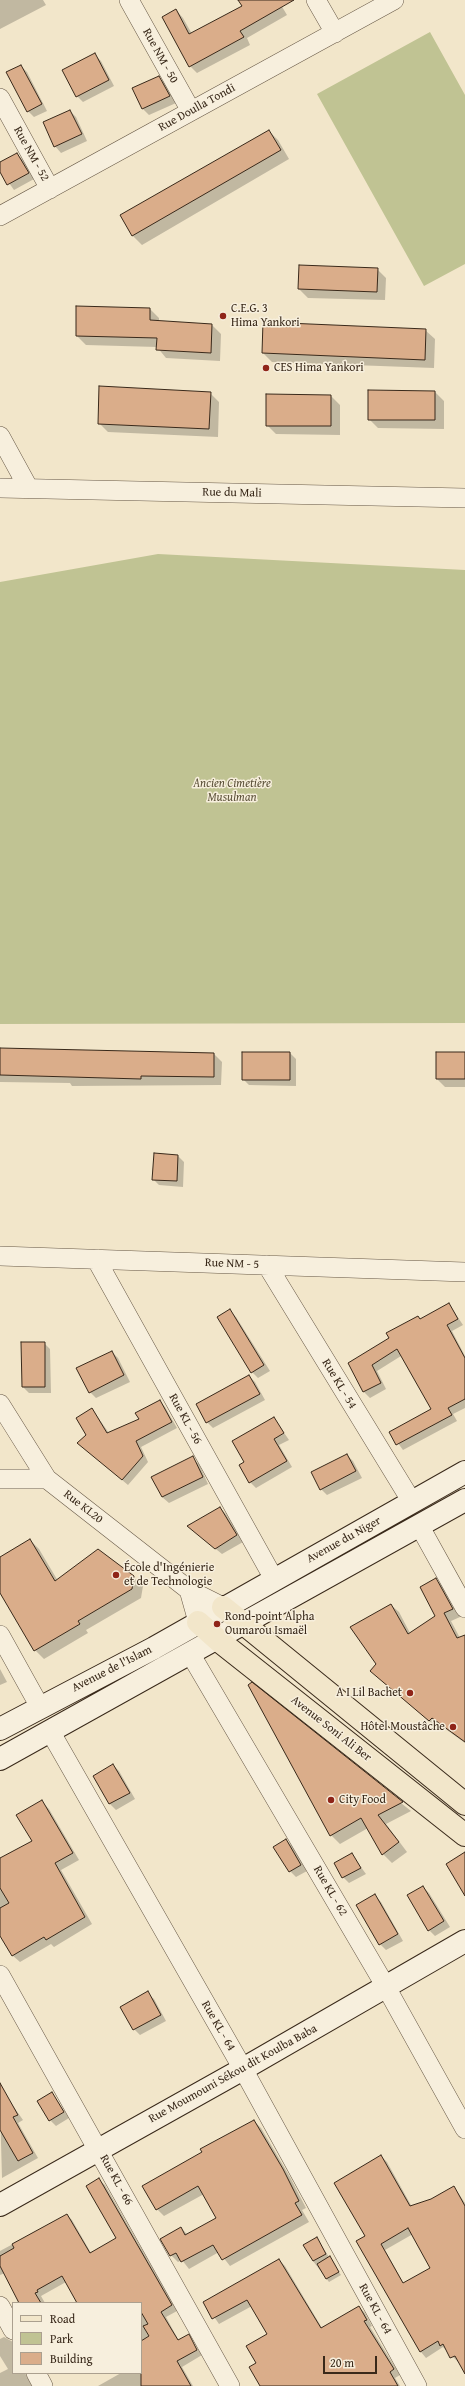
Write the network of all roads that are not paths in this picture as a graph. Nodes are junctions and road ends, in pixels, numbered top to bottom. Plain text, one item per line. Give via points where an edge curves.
1 (130, 0) edge
2 (316, 0) edge
3 (394, 0) edge
4 (334, 33) junction
5 (0, 98) edge
6 (191, 111) junction
7 (50, 189) junction
8 (0, 216) edge
9 (0, 436) edge
10 (0, 488) edge
11 (29, 489) junction
12 (465, 498) edge
13 (0, 1256) edge
14 (96, 1259) junction
15 (267, 1265) junction
16 (464, 1274) edge
17 (0, 1404) edge
18 (465, 1472) edge
19 (0, 1479) edge
20 (47, 1479) junction
21 (465, 1500) edge
22 (412, 1502) junction
23 (419, 1525) junction
24 (274, 1579) junction
25 (189, 1590) junction
26 (223, 1607) junction
27 (465, 1608) edge
28 (198, 1622) junction
29 (243, 1625) junction
30 (0, 1635) edge
31 (218, 1640) junction
32 (191, 1655) junction
33 (40, 1707) junction
34 (0, 1729) edge
35 (50, 1731) junction
36 (0, 1760) edge
37 (465, 1804) edge
38 (465, 1835) edge
39 (465, 1941) edge
40 (0, 1975) edge
41 (386, 1987) junction
42 (243, 2069) junction
43 (465, 2129) edge
44 (99, 2148) junction
45 (0, 2205) edge
46 (0, 2306) edge
47 (12, 2328) edge
48 (37, 2374) edge
49 (43, 2386) edge
50 (230, 2386) edge
51 (417, 2386) edge

1 - 6 street, Rue NM - 50
2 - 4 street
3 - 4 street, Rue Doulla Tondi
4 - 6 street, Rue Doulla Tondi
5 - 7 street, Rue NM - 52
6 - 7 street, Rue Doulla Tondi
7 - 8 street, Rue Doulla Tondi
9 - 11 street
10 - 11 street, Rue du Mali
11 - 12 street, Rue du Mali
13 - 14 street, Rue NM - 5
14 - 15 street, Rue NM - 5
14 - 24 street, Rue KL - 56
15 - 16 street, Rue NM - 5
15 - 22 street, Rue KL - 54
17 - 20 street, Rue KL20
18 - 22 main road, Avenue du Niger
19 - 20 street
20 - 25 street, Rue KL20
21 - 23 main road, Avenue du Niger
22 - 24 main road, Avenue du Niger
23 - 27 street
23 - 29 main road, Avenue du Niger
24 - 26 main road, Avenue du Niger
25 - 26 street, Rue KL20
25 - 28 street
26 - 28 main road, Avenue de l'Islam
26 - 29 main road, Avenue Soni Ali Ber
28 - 31 main road, Avenue Soni Ali Ber
28 - 33 main road, Avenue de l'Islam via 154,1648
29 - 31 main road
29 - 37 main road, Avenue Soni Ali Ber
30 - 33 street
31 - 32 main road, Avenue de l'Islam
31 - 38 main road, Avenue Soni Ali Ber
32 - 35 main road, Avenue de l'Islam
32 - 41 street, Rue KL - 62
33 - 34 main road, Avenue de l'Islam
35 - 36 main road, Avenue de l'Islam
35 - 42 street, Rue KL - 64
39 - 41 main road, Rue Moumouni Sékou dit Koulba Baba
40 - 44 street, Rue KL - 66
41 - 42 main road, Rue Moumouni Sékou dit Koulba Baba
41 - 43 street, Rue KL - 62
42 - 44 main road, Rue Moumouni Sékou dit Koulba Baba
42 - 51 street, Rue KL - 64
44 - 45 main road, Rue Moumouni Sékou dit Koulba Baba
44 - 50 street, Rue KL - 66
46 - 47 street
48 - 49 street

